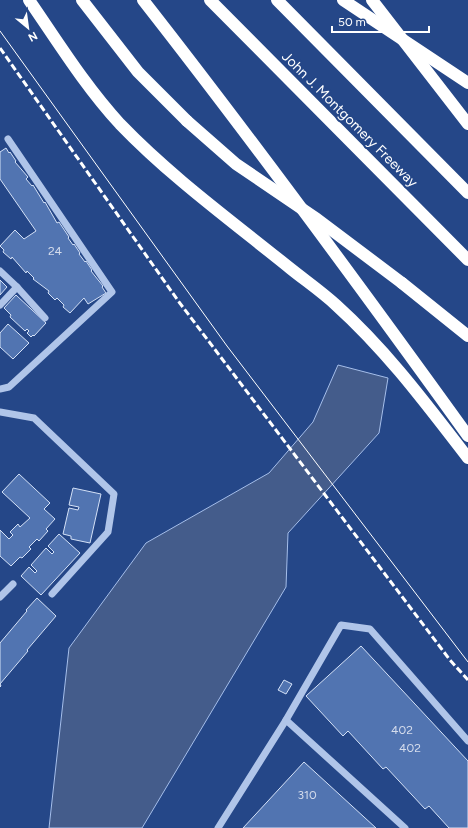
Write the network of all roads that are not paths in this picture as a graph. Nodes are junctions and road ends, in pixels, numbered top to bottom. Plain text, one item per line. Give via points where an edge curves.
1 (29, 0) edge
2 (82, 0) edge
3 (143, 0) edge
4 (210, 0) edge
5 (277, 0) edge
6 (343, 0) edge
7 (372, 0) edge
8 (468, 83) edge
9 (468, 124) edge
10 (8, 139) dead end
11 (468, 193) edge
12 (468, 260) edge
13 (0, 272) edge
14 (17, 287) junction
15 (0, 305) edge
16 (45, 318) dead end
17 (468, 336) edge
18 (0, 389) edge
19 (0, 412) edge
20 (468, 436) edge
21 (468, 458) edge
22 (13, 584) dead end
23 (52, 594) dead end
24 (0, 597) edge
25 (286, 720) junction
26 (468, 741) edge
27 (218, 828) edge
28 (405, 828) edge

1 - 21 highway via 88,84 120,123 153,156 335,304 368,335 421,396
2 - 17 highway, bridge via 138,72 187,121 236,164 317,219
3 - 20 highway via 350,272
4 - 12 highway, John J. Montgomery Freeway
5 - 11 highway
6 - 8 highway
7 - 9 highway, bridge
10 - 18 lane via 112,292 8,387
13 - 14 lane
14 - 15 lane
14 - 16 lane
19 - 23 lane via 34,418 114,494 108,532
22 - 24 lane
25 - 26 lane via 341,625 370,629
25 - 27 lane
25 - 28 lane

